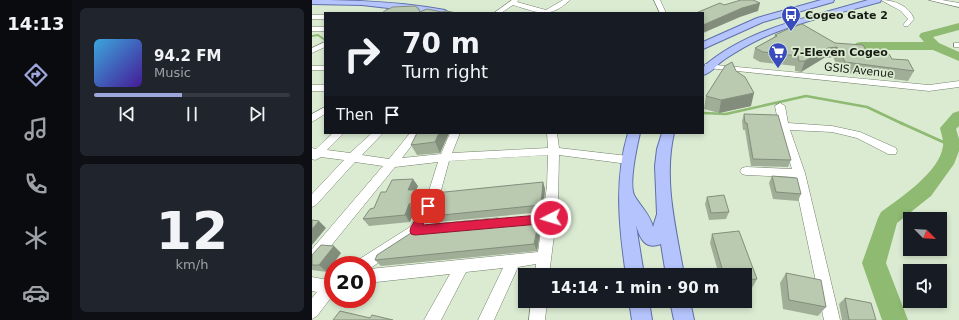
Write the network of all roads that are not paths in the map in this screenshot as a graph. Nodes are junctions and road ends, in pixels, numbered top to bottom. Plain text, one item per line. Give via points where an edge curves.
1 (566, 0) edge
2 (657, 0) edge
3 (830, 0) edge
4 (877, 0) edge
5 (884, 0) edge
6 (932, 0) edge
7 (364, 1) edge
8 (515, 1) edge
9 (312, 2) edge
10 (959, 5) edge
11 (410, 9) edge
12 (394, 12) edge
13 (425, 12) edge
14 (436, 12) edge
15 (498, 12) edge
16 (544, 12) edge
17 (548, 12) edge
18 (663, 12) edge
19 (312, 17) edge
20 (324, 17) edge
21 (906, 25) dead end
22 (312, 29) edge
23 (324, 29) edge
24 (324, 45) edge
25 (704, 46) edge
26 (312, 52) edge
27 (324, 52) edge
28 (312, 68) edge
29 (324, 68) edge
30 (706, 69) edge
31 (959, 84) edge
32 (312, 88) edge
33 (324, 88) edge
34 (780, 106) dead end
35 (324, 111) edge
36 (312, 119) edge
37 (784, 126) junction
38 (338, 134) edge
39 (377, 134) edge
40 (415, 134) edge
41 (456, 134) edge
42 (552, 134) edge
43 (634, 134) edge
44 (668, 134) edge
45 (554, 151) junction
46 (892, 151) dead end
47 (314, 155) edge
48 (353, 157) junction
49 (444, 157) junction
50 (628, 160) junction
51 (391, 163) junction
52 (746, 171) dead end
53 (799, 174) junction
54 (554, 182) junction
55 (539, 183) edge
56 (449, 193) edge
57 (434, 194) junction
58 (627, 196) junction
59 (312, 202) edge
60 (666, 211) junction
61 (551, 218) junction
62 (536, 220) edge
63 (513, 222) edge
64 (415, 231) junction
65 (544, 256) junction
66 (376, 257) edge
67 (312, 259) edge
68 (514, 261) junction
69 (462, 266) junction
70 (543, 268) edge
71 (634, 268) edge
72 (674, 268) edge
73 (376, 275) edge
74 (312, 284) edge
75 (324, 285) edge
76 (324, 296) edge
77 (538, 308) edge
78 (640, 308) edge
79 (681, 308) edge
80 (312, 311) edge
81 (432, 320) edge
82 (486, 320) edge
83 (536, 320) edge
84 (642, 320) edge
85 (684, 320) edge
86 (832, 320) edge

1 - 17 street
2 - 18 street
3 - 25 main road via 760,20
4 - 30 main road via 783,27 738,46
5 - 21 street via 903,9 910,16
6 - 10 street
7 - 9 main road
7 - 11 main road
8 - 15 street
8 - 16 street
11 - 12 street
11 - 13 main road
11 - 14 main road
19 - 20 street
22 - 23 street
24 - 26 street
26 - 27 street
28 - 29 street
30 - 31 street, GSIS Avenue via 895,86 929,88
32 - 33 street
34 - 37 street
35 - 36 street
37 - 46 street via 832,129 860,135
37 - 53 street
38 - 47 street
39 - 48 street
40 - 51 street
41 - 49 street
42 - 45 street
43 - 50 main road
44 - 60 main road via 663,165
45 - 49 street
45 - 50 street
45 - 54 street
47 - 48 street
48 - 51 street
48 - 59 street
49 - 51 street
49 - 57 street
50 - 58 main road
51 - 67 street
52 - 53 street
53 - 86 street
54 - 55 street
54 - 61 street
56 - 57 street
57 - 64 street
58 - 60 main road via 643,219 649,238 659,236
58 - 71 main road
60 - 72 main road
61 - 62 street
61 - 65 street
63 - 64 street
64 - 66 street
65 - 68 street
65 - 70 street
68 - 69 street
68 - 82 street
69 - 73 street
69 - 81 street
74 - 75 street
76 - 80 street
77 - 83 street
78 - 84 main road
79 - 85 main road

